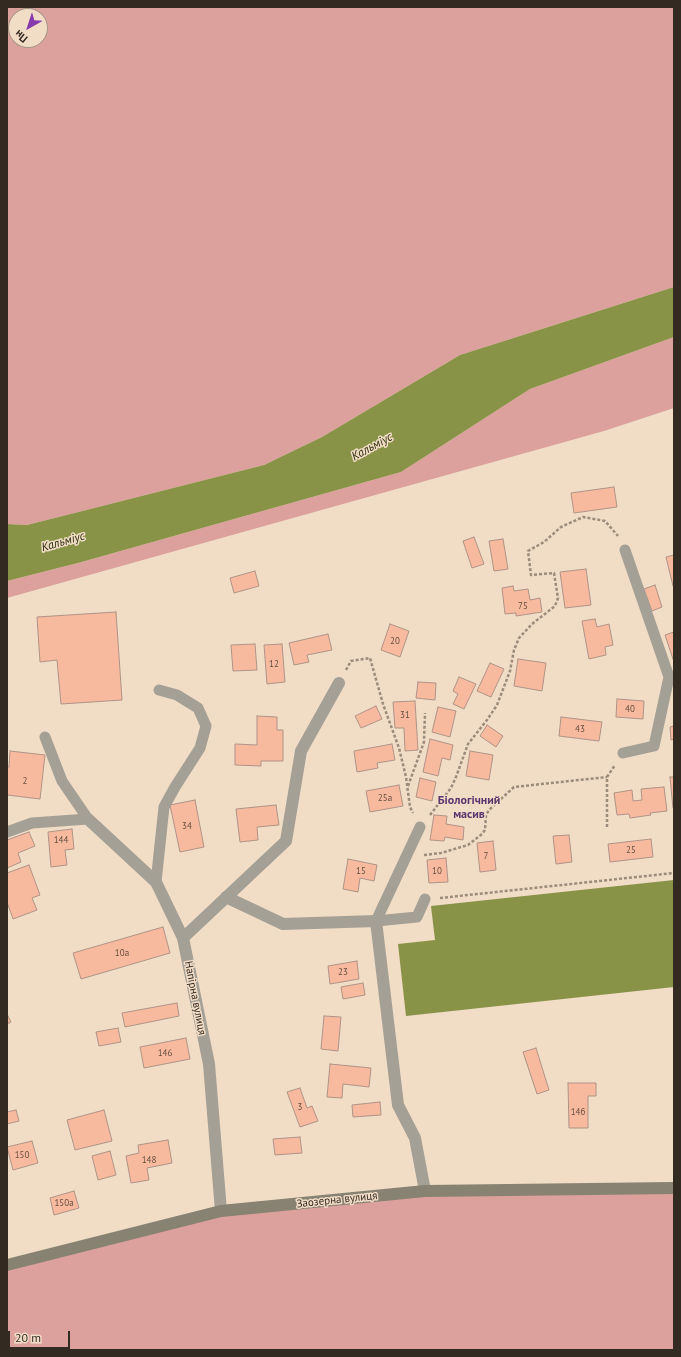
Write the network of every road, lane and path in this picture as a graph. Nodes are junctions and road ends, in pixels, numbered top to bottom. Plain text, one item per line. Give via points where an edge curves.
1 (625, 550) joint
2 (672, 676) edge
3 (339, 683) joint
4 (159, 690) dead end
5 (425, 713) dead end
6 (45, 737) dead end
7 (623, 753) dead end
8 (408, 786) junction
9 (88, 819) junction
10 (420, 827) junction
11 (607, 827) dead end
12 (7, 832) edge
13 (406, 856) junction
14 (674, 873) edge
15 (156, 882) junction
16 (226, 897) junction
17 (425, 899) joint
18 (376, 921) junction
19 (183, 938) junction
20 (674, 1188) edge
21 (425, 1192) junction
22 (222, 1211) junction
23 (7, 1265) edge

1 - 2 lane
1 - 10 path via 616,532 605,521 583,517 561,527 544,542 528,551 531,575 554,573 558,598 555,606 519,638 497,705 468,744 451,788
2 - 7 lane via 654,746
3 - 8 path via 351,661 370,658 399,748
3 - 16 street via 301,751 286,841
4 - 15 lane via 177,695 198,708 206,726 200,748 164,808
5 - 8 path via 424,742
6 - 9 lane via 62,780
8 - 10 path via 410,807
9 - 12 lane via 32,823
9 - 15 street, Напірна вулиця
10 - 13 lane
11 - 13 path via 607,777 514,787 489,810 485,830 468,845 441,853
13 - 18 lane
14 - 17 path
15 - 19 street, Напірна вулиця
16 - 18 street via 283,924
16 - 19 street
17 - 18 lane via 417,917
18 - 21 street via 398,1105 415,1138
19 - 22 street, Напірна вулиця via 209,1064
20 - 21 street, Заозерна вулиця
21 - 22 street, Заозерна вулиця
22 - 23 street, Заозерна вулиця

